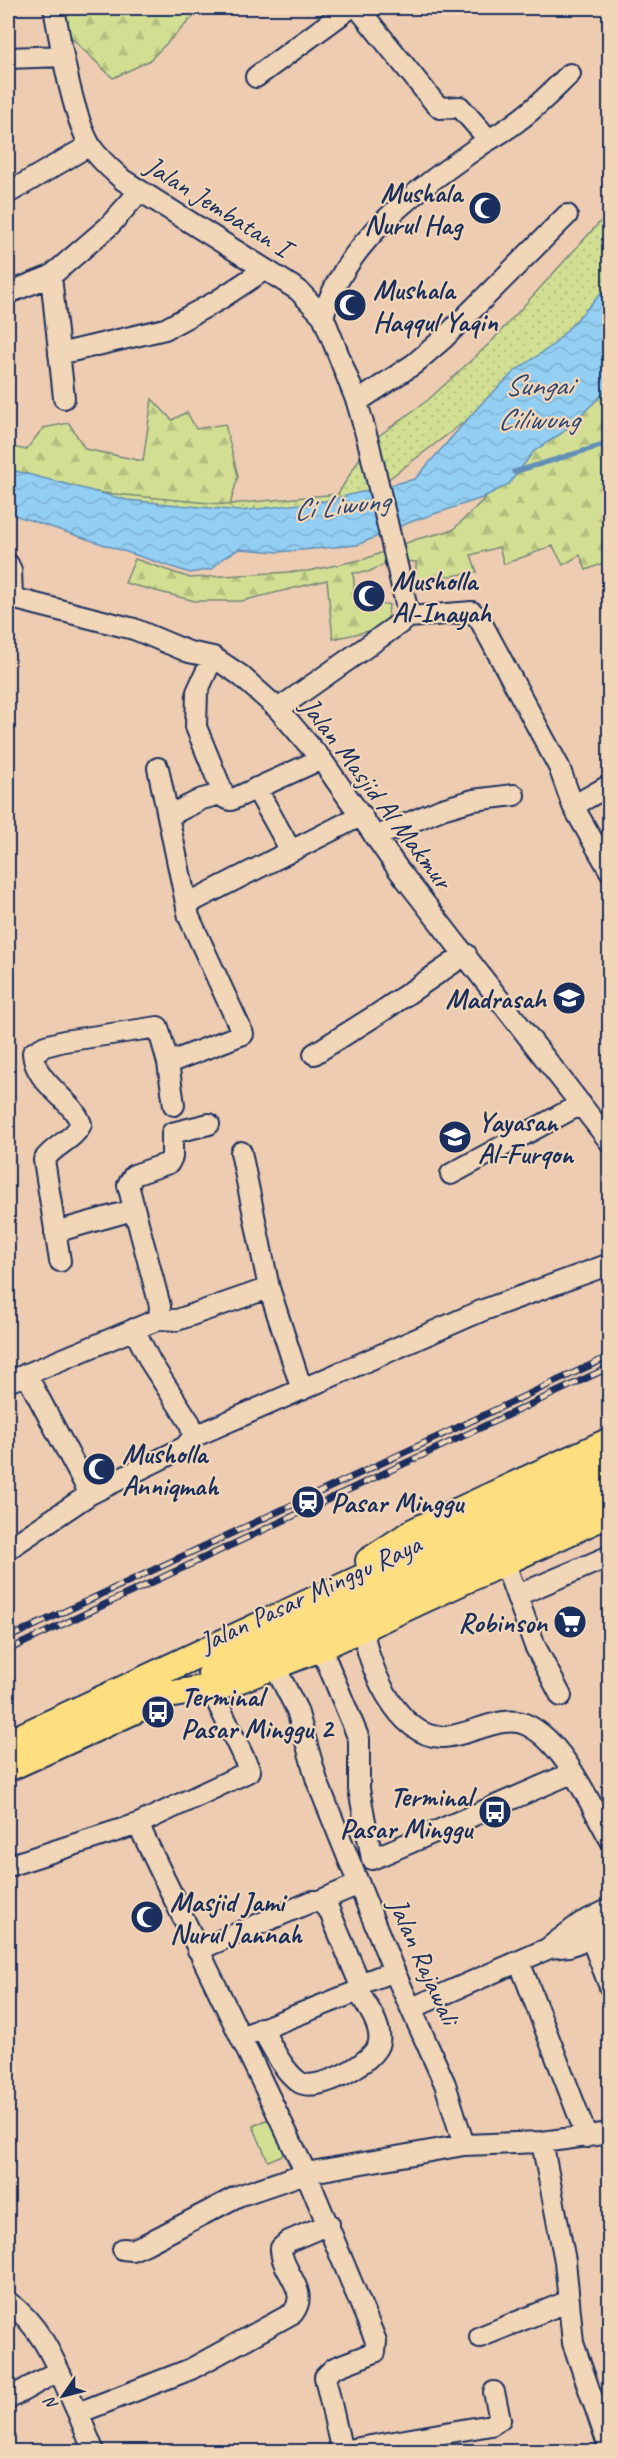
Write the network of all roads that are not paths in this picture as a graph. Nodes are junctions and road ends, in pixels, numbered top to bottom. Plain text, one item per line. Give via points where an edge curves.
1 (54, 8) edge
2 (350, 8) edge
3 (358, 8) edge
4 (63, 56) junction
5 (8, 58) edge
6 (570, 74) dead end
7 (256, 77) dead end
8 (489, 140) junction
9 (90, 145) junction
10 (140, 191) junction
11 (8, 193) edge
12 (567, 215) dead end
13 (264, 270) junction
14 (51, 276) junction
15 (8, 293) edge
16 (323, 316) junction
17 (59, 354) junction
18 (64, 398) dead end
19 (357, 402) junction
20 (8, 564) edge
21 (409, 617) junction
22 (213, 657) junction
23 (278, 709) junction
24 (321, 759) junction
25 (158, 768) dead end
26 (609, 785) edge
27 (256, 788) junction
28 (221, 794) junction
29 (514, 795) dead end
30 (573, 806) junction
31 (362, 815) junction
32 (168, 816) junction
33 (375, 837) junction
34 (291, 851) junction
35 (609, 872) edge
36 (187, 904) junction
37 (465, 954) junction
38 (314, 1054) dead end
39 (168, 1063) junction
40 (581, 1104) junction
41 (174, 1105) dead end
42 (209, 1124) dead end
43 (609, 1142) edge
44 (241, 1152) dead end
45 (451, 1174) dead end
46 (133, 1210) junction
47 (56, 1232) junction
48 (60, 1261) dead end
49 (609, 1264) edge
50 (269, 1288) junction
51 (159, 1319) junction
52 (134, 1329) junction
53 (26, 1374) junction
54 (8, 1382) edge
55 (302, 1390) junction
56 (192, 1437) junction
57 (609, 1441) edge
58 (609, 1462) edge
59 (609, 1486) edge
60 (90, 1494) junction
61 (609, 1513) edge
62 (8, 1549) edge
63 (609, 1557) edge
64 (504, 1561) junction
65 (518, 1595) junction
66 (319, 1600) junction
67 (365, 1633) junction
68 (318, 1656) junction
69 (275, 1667) junction
70 (210, 1687) junction
71 (559, 1692) dead end
72 (168, 1695) junction
73 (8, 1743) edge
74 (8, 1768) edge
75 (572, 1773) junction
76 (138, 1824) junction
77 (609, 1839) edge
78 (8, 1866) edge
79 (359, 1884) junction
80 (319, 1900) junction
81 (609, 1909) edge
82 (609, 1930) edge
83 (591, 1938) junction
84 (546, 1948) junction
85 (198, 1950) junction
86 (519, 1960) junction
87 (394, 1971) junction
88 (359, 1987) junction
89 (609, 1987) edge
90 (412, 2008) junction
91 (261, 2028) junction
92 (241, 2037) junction
93 (609, 2133) edge
94 (587, 2137) junction
95 (542, 2142) junction
96 (464, 2145) junction
97 (306, 2173) junction
98 (329, 2224) junction
99 (123, 2249) dead end
100 (569, 2301) junction
101 (8, 2302) edge
102 (480, 2337) dead end
103 (58, 2371) junction
104 (494, 2392) dead end
105 (8, 2399) edge
106 (78, 2413) junction
107 (609, 2450) edge
108 (94, 2451) edge
109 (342, 2451) edge

1 - 4 street, Jalan Jembatan I
2 - 7 street
3 - 8 street via 434,102 440,108 460,107
4 - 5 street
4 - 9 street, Jalan Jembatan I
6 - 8 street via 518,122
8 - 16 street via 402,203 371,234 332,289
9 - 10 street, Jalan Jembatan I via 102,161
9 - 11 street
10 - 13 street, Jalan Jembatan I
10 - 14 street via 109,226
12 - 19 street via 443,339 414,364
13 - 16 street, Jalan Jembatan I via 298,290
13 - 17 street via 165,329
14 - 15 street
14 - 17 street
16 - 19 street, Jalan Jembatan I
17 - 18 street
19 - 21 street, Jalan Jembatan I
20 - 22 street, Jalan Masjid Al Makmur via 12,597 134,629 189,652
21 - 23 street
21 - 30 street via 468,611 475,614 559,767
22 - 23 street, Jalan Masjid Al Makmur
22 - 28 street via 198,692 196,727
23 - 24 street, Jalan Masjid Al Makmur
24 - 27 street
24 - 31 street, Jalan Masjid Al Makmur
25 - 32 street
26 - 30 street
27 - 28 street via 231,800
27 - 34 street
28 - 32 street
29 - 33 street via 442,809
30 - 35 street
31 - 33 street, Jalan Masjid Al Makmur
31 - 34 street
32 - 36 street
33 - 37 street, Jalan Masjid Al Makmur
34 - 36 street
36 - 39 street via 243,1034
37 - 38 street
37 - 40 street, Jalan Masjid Al Makmur
39 - 41 street
39 - 47 street via 161,1032 154,1026 64,1041 33,1053 37,1066 81,1124 44,1160
40 - 43 street, Jalan Masjid Al Makmur
40 - 45 street
42 - 46 street via 172,1133 169,1163 131,1178 128,1185
44 - 50 street
46 - 47 street
46 - 51 street via 160,1306
47 - 48 street
49 - 55 street via 481,1311
50 - 51 street via 177,1320
50 - 55 street
51 - 52 street
52 - 53 street
52 - 56 street via 190,1423
53 - 54 street
53 - 60 street
55 - 56 street
56 - 60 street via 185,1448
57 - 66 main road, Jalan Pasar Minggu Raya via 416,1531 361,1566
58 - 66 main road, Jalan Pasar Minggu Raya
59 - 72 main road, Jalan Pasar Minggu Raya
60 - 62 street
61 - 64 main road, Jalan Pasar Minggu Raya
63 - 65 street
64 - 65 street
64 - 67 main road, Jalan Pasar Minggu Raya
65 - 71 street via 535,1646
66 - 73 main road, Jalan Pasar Minggu Raya
67 - 68 main road, Jalan Pasar Minggu Raya
67 - 75 street via 390,1704 403,1719 442,1738 503,1721 526,1724 550,1740
68 - 69 main road, Jalan Pasar Minggu Raya
68 - 75 street via 359,1739 359,1789 372,1859
69 - 70 main road, Jalan Pasar Minggu Raya
69 - 79 street, Jalan Rajawali via 297,1710 317,1781
70 - 72 main road, Jalan Pasar Minggu Raya
70 - 76 street via 246,1762
72 - 74 main road, Jalan Pasar Minggu Raya
75 - 77 street
76 - 78 street
76 - 85 street
79 - 80 street
79 - 87 street, Jalan Rajawali
80 - 85 street
80 - 88 street via 329,1910
81 - 84 street
82 - 83 street
83 - 84 street via 569,1946
83 - 89 street
84 - 86 street
85 - 92 street
86 - 90 street
86 - 94 street
87 - 88 street
87 - 90 street, Jalan Rajawali
88 - 91 street
88 - 91 street via 376,2023 380,2039 377,2050 358,2066 331,2080 314,2086 300,2082
90 - 96 street, Jalan Rajawali via 445,2084
91 - 92 street
92 - 97 street
93 - 94 street
94 - 95 street
95 - 96 street
95 - 100 street
96 - 97 street
97 - 98 street
97 - 99 street via 238,2196 146,2244
98 - 106 street via 281,2248 299,2291 299,2306 293,2313 191,2369
98 - 109 street via 376,2347 370,2355 334,2367 325,2377
100 - 102 street
100 - 107 street via 576,2355 599,2412
101 - 103 street via 21,2311 48,2346
103 - 105 street
103 - 106 street
104 - 109 street via 500,2419 491,2425
106 - 108 street

